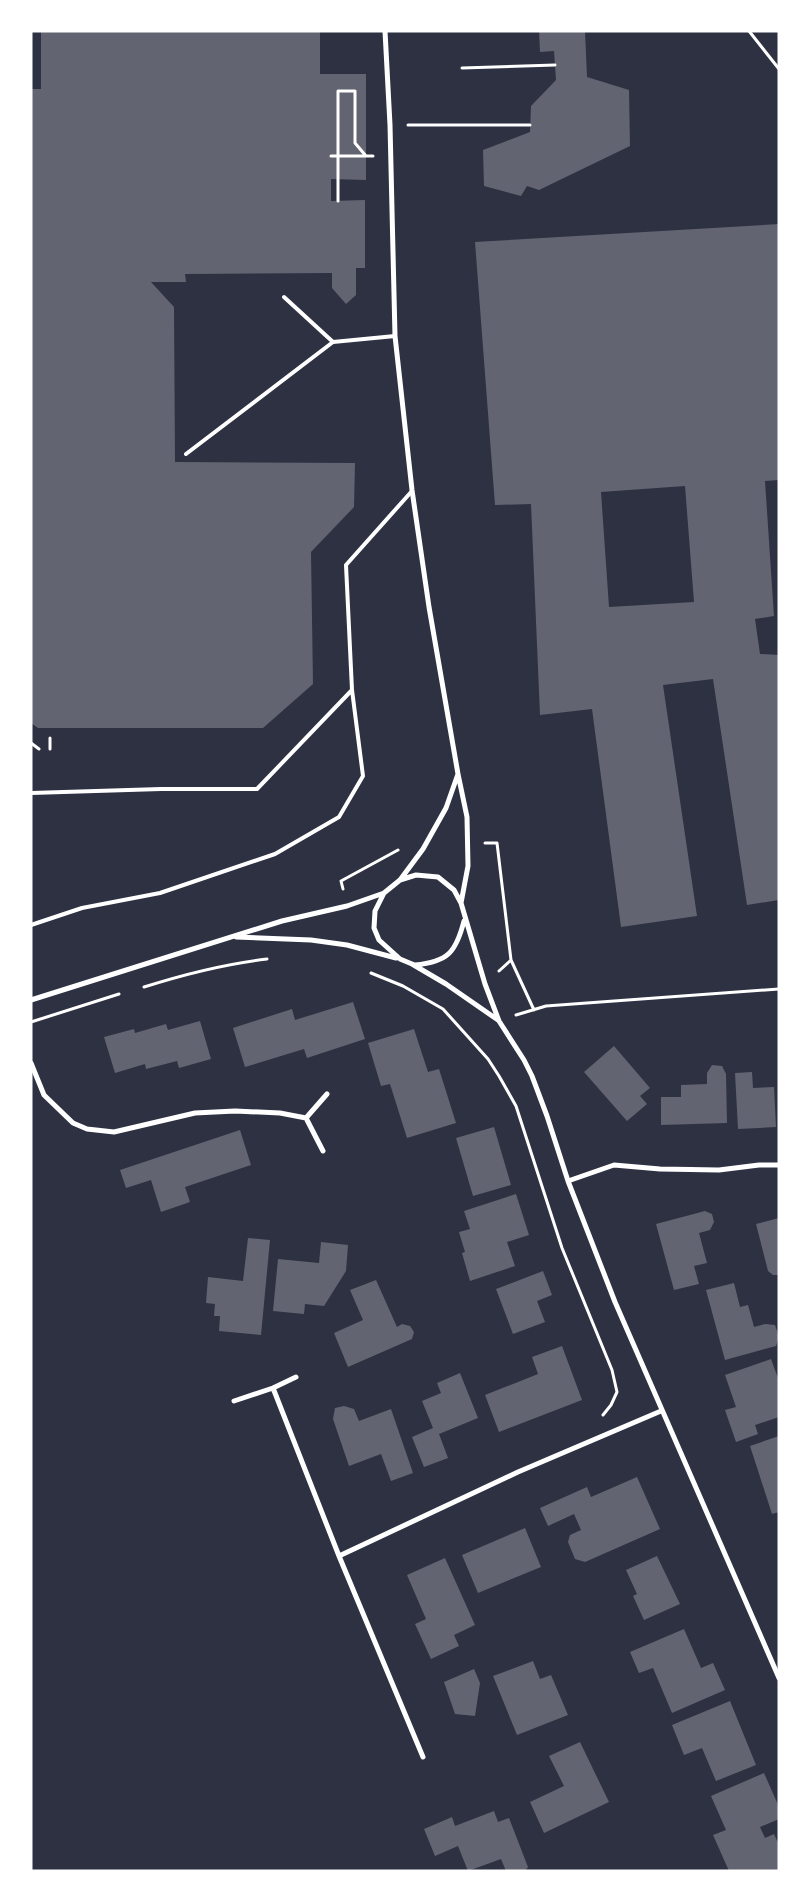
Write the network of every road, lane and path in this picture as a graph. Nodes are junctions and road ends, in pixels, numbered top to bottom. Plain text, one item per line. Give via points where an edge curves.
1 (385, 31) edge
2 (749, 31) edge
3 (555, 65) dead end
4 (462, 68) dead end
5 (779, 69) edge
6 (390, 125) junction
7 (530, 125) dead end
8 (331, 156) dead end
9 (338, 156) junction
10 (338, 201) dead end
11 (284, 297) dead end
12 (395, 336) junction
13 (333, 342) junction
14 (186, 454) dead end
15 (412, 490) junction
16 (352, 690) junction
17 (50, 738) dead end
18 (31, 743) edge
19 (39, 750) dead end
20 (50, 750) dead end
21 (458, 774) junction
22 (31, 794) edge
23 (468, 843) junction
24 (400, 880) junction
25 (384, 893) junction
26 (461, 903) junction
27 (464, 918) junction
28 (31, 925) edge
29 (231, 937) junction
30 (274, 958) dead end
31 (400, 959) junction
32 (511, 960) dead end
33 (412, 964) junction
34 (366, 971) dead end
35 (142, 987) dead end
36 (779, 988) edge
37 (125, 992) dead end
38 (31, 1000) edge
39 (499, 1021) junction
40 (31, 1022) edge
41 (31, 1063) edge
42 (327, 1094) dead end
43 (306, 1118) junction
44 (323, 1151) dead end
45 (779, 1165) edge
46 (568, 1181) junction
47 (296, 1377) dead end
48 (273, 1388) junction
49 (234, 1401) dead end
50 (662, 1412) junction
51 (609, 1434) junction
52 (339, 1556) junction
53 (779, 1678) edge
54 (422, 1757) dead end

1 - 6 street
2 - 5 path
3 - 4 path
6 - 7 path
6 - 12 street
8 - 9 path
9 - 9 path via 366,156 355,143 355,91 338,91
9 - 10 path
11 - 13 lane
12 - 13 lane
12 - 15 street
13 - 14 lane
15 - 16 lane via 346,564
15 - 21 street via 428,607
16 - 22 lane via 257,789
16 - 28 lane via 363,776 339,817 275,854 160,893 82,908
17 - 20 path
18 - 19 path
21 - 23 street via 467,818
21 - 24 street via 443,815 424,849
23 - 26 street via 468,866
23 - 32 path via 497,843
24 - 25 street
24 - 26 street via 416,875 438,877 454,890
25 - 29 street
25 - 31 street via 375,911 374,928 379,940
26 - 27 street
27 - 33 street via 461,934 449,956 434,963
27 - 39 street
29 - 31 street via 311,940
29 - 38 street
30 - 35 path via 200,970
31 - 33 street
33 - 39 street
34 - 51 path via 403,986 443,1009 488,1059 516,1106 562,1248 612,1370 617,1392 602,1416
36 - 39 path via 546,1006
37 - 40 path
39 - 46 street via 532,1076
41 - 43 street via 44,1095 73,1123 88,1129 114,1132 195,1113 280,1113
42 - 43 street
43 - 44 street
45 - 46 street via 720,1170 614,1165
46 - 50 street
47 - 48 street
48 - 49 street
48 - 52 street
50 - 51 street
50 - 53 street
51 - 52 street via 518,1472
52 - 54 street

